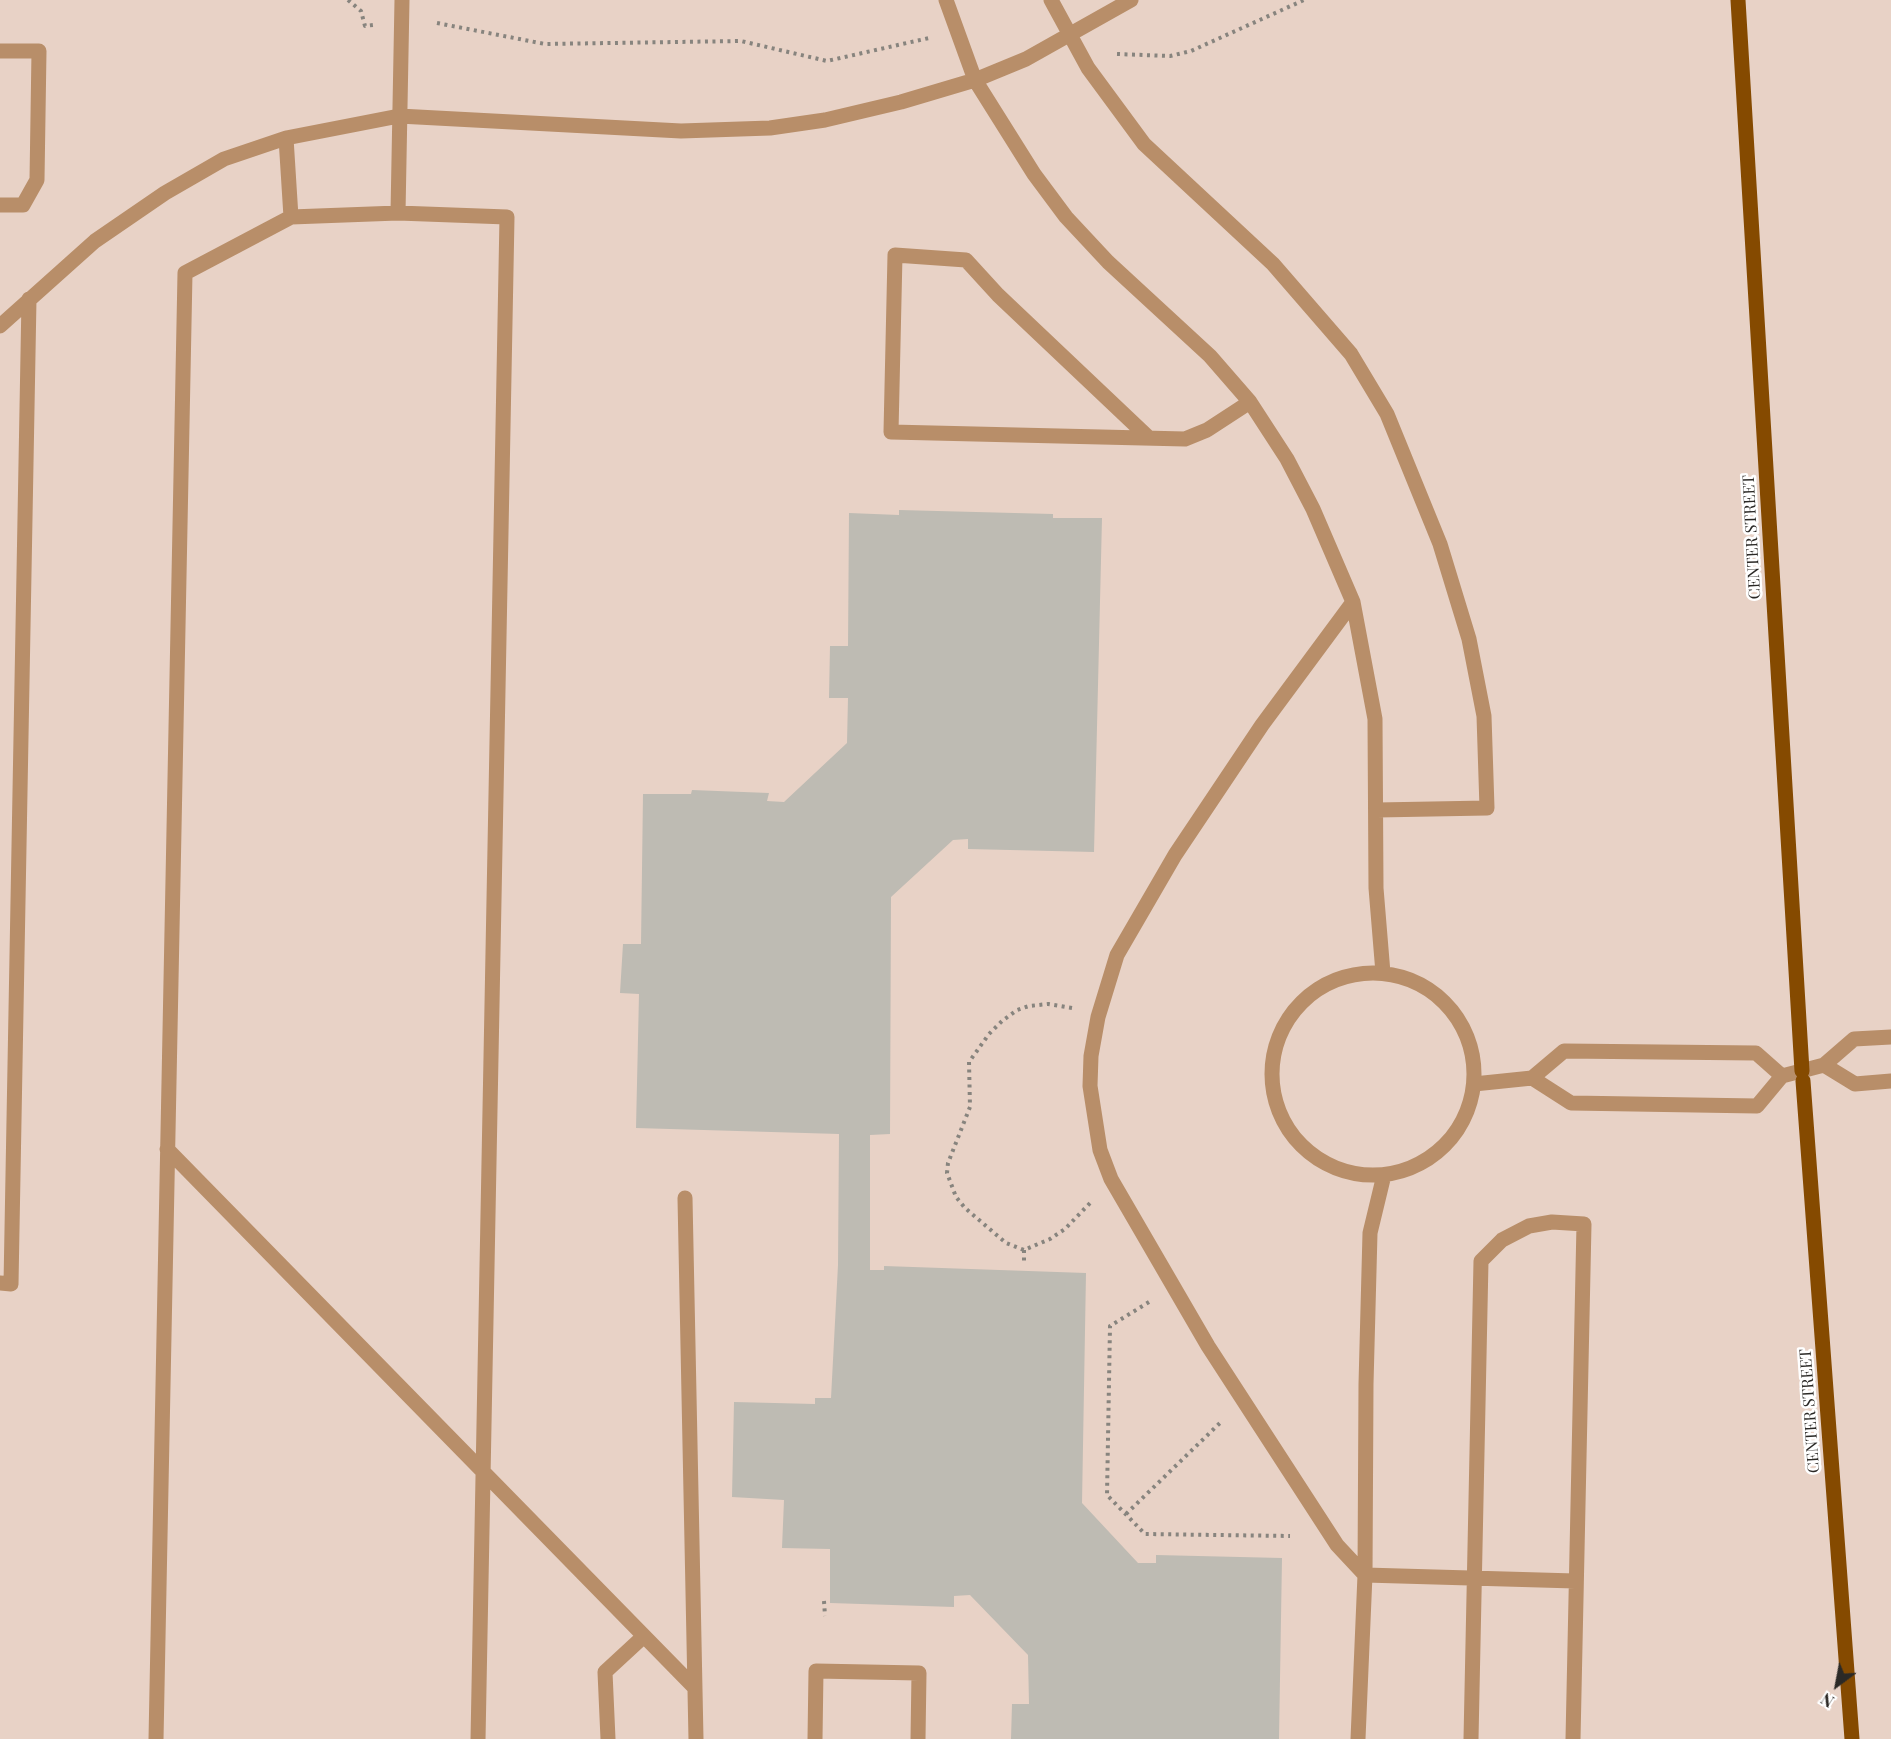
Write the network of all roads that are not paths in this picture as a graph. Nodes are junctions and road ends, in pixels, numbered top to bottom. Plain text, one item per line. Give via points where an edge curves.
1 (402, 0) edge
2 (946, 0) edge
3 (1051, 0) edge
4 (1131, 0) edge
5 (1738, 0) edge
6 (1070, 35) junction
7 (0, 51) edge
8 (975, 80) junction
9 (399, 116) junction
10 (285, 138) junction
11 (0, 205) edge
12 (398, 213) junction
13 (291, 217) junction
14 (29, 300) junction
15 (0, 326) edge
16 (1250, 402) junction
17 (1149, 438) junction
18 (1353, 602) junction
19 (1377, 810) junction
20 (1383, 974) junction
21 (1891, 1037) edge
22 (1824, 1065) junction
23 (1782, 1076) junction
24 (1802, 1076) junction
25 (1532, 1078) junction
26 (1891, 1081) edge
27 (1474, 1084) junction
28 (167, 1149) junction
29 (1384, 1175) junction
30 (685, 1198) dead end
31 (0, 1283) edge
32 (485, 1474) junction
33 (1365, 1575) junction
34 (1473, 1578) junction
35 (1575, 1581) junction
36 (644, 1636) junction
37 (695, 1688) junction
38 (156, 1739) edge
39 (478, 1739) edge
40 (608, 1739) edge
41 (696, 1739) edge
42 (815, 1739) edge
43 (918, 1739) edge
44 (1358, 1739) edge
45 (1471, 1739) edge
46 (1573, 1739) edge
47 (1852, 1739) edge

1 - 9 lane
2 - 8 lane
3 - 6 lane
4 - 6 lane
5 - 24 main road, CENTER STREET
6 - 8 lane
6 - 19 lane via 1144,144 1273,264 1352,354 1387,414 1440,544 1469,639 1484,716 1487,808
7 - 11 lane via 39,51 37,180 22,205
8 - 9 lane via 825,120 771,128 681,131
8 - 16 lane via 1066,217 1108,262 1210,356
9 - 10 lane
9 - 12 lane
10 - 13 lane
10 - 14 lane via 224,159 165,193 95,241
12 - 13 lane
12 - 32 lane via 507,217
13 - 28 lane via 185,273
14 - 15 lane
14 - 31 lane via 11,1284
16 - 17 lane via 1185,440
16 - 18 lane via 1313,509
17 - 17 lane via 891,432 895,255 966,260
18 - 19 lane via 1375,719
18 - 33 lane via 1262,725 1175,855 1117,955 1098,1017 1090,1086 1100,1150 1111,1179 1208,1346 1300,1490 1337,1545
19 - 20 lane via 1376,888
20 - 27 lane via 1409,980 1432,992 1452,1010 1473,1058
20 - 29 lane via 1350,975 1318,988 1293,1011 1276,1041 1270,1074 1277,1108 1293,1138 1319,1160 1350,1173
21 - 22 lane via 1854,1039
22 - 24 lane
22 - 26 lane via 1855,1084
23 - 24 lane
23 - 25 lane via 1756,1053 1564,1051
23 - 25 lane via 1756,1106 1571,1103
24 - 47 main road, CENTER STREET
25 - 27 lane
27 - 29 lane via 1467,1111 1454,1135 1435,1154 1411,1168
28 - 32 lane
28 - 38 lane
29 - 33 lane via 1370,1233
30 - 37 lane
32 - 36 lane
32 - 39 lane
33 - 34 lane
33 - 44 lane
34 - 35 lane
34 - 35 lane via 1481,1261 1502,1240 1529,1226 1552,1222 1584,1224
34 - 45 lane
35 - 46 lane
36 - 37 lane
36 - 40 lane via 605,1672
37 - 41 lane
42 - 43 lane via 816,1671 919,1673

